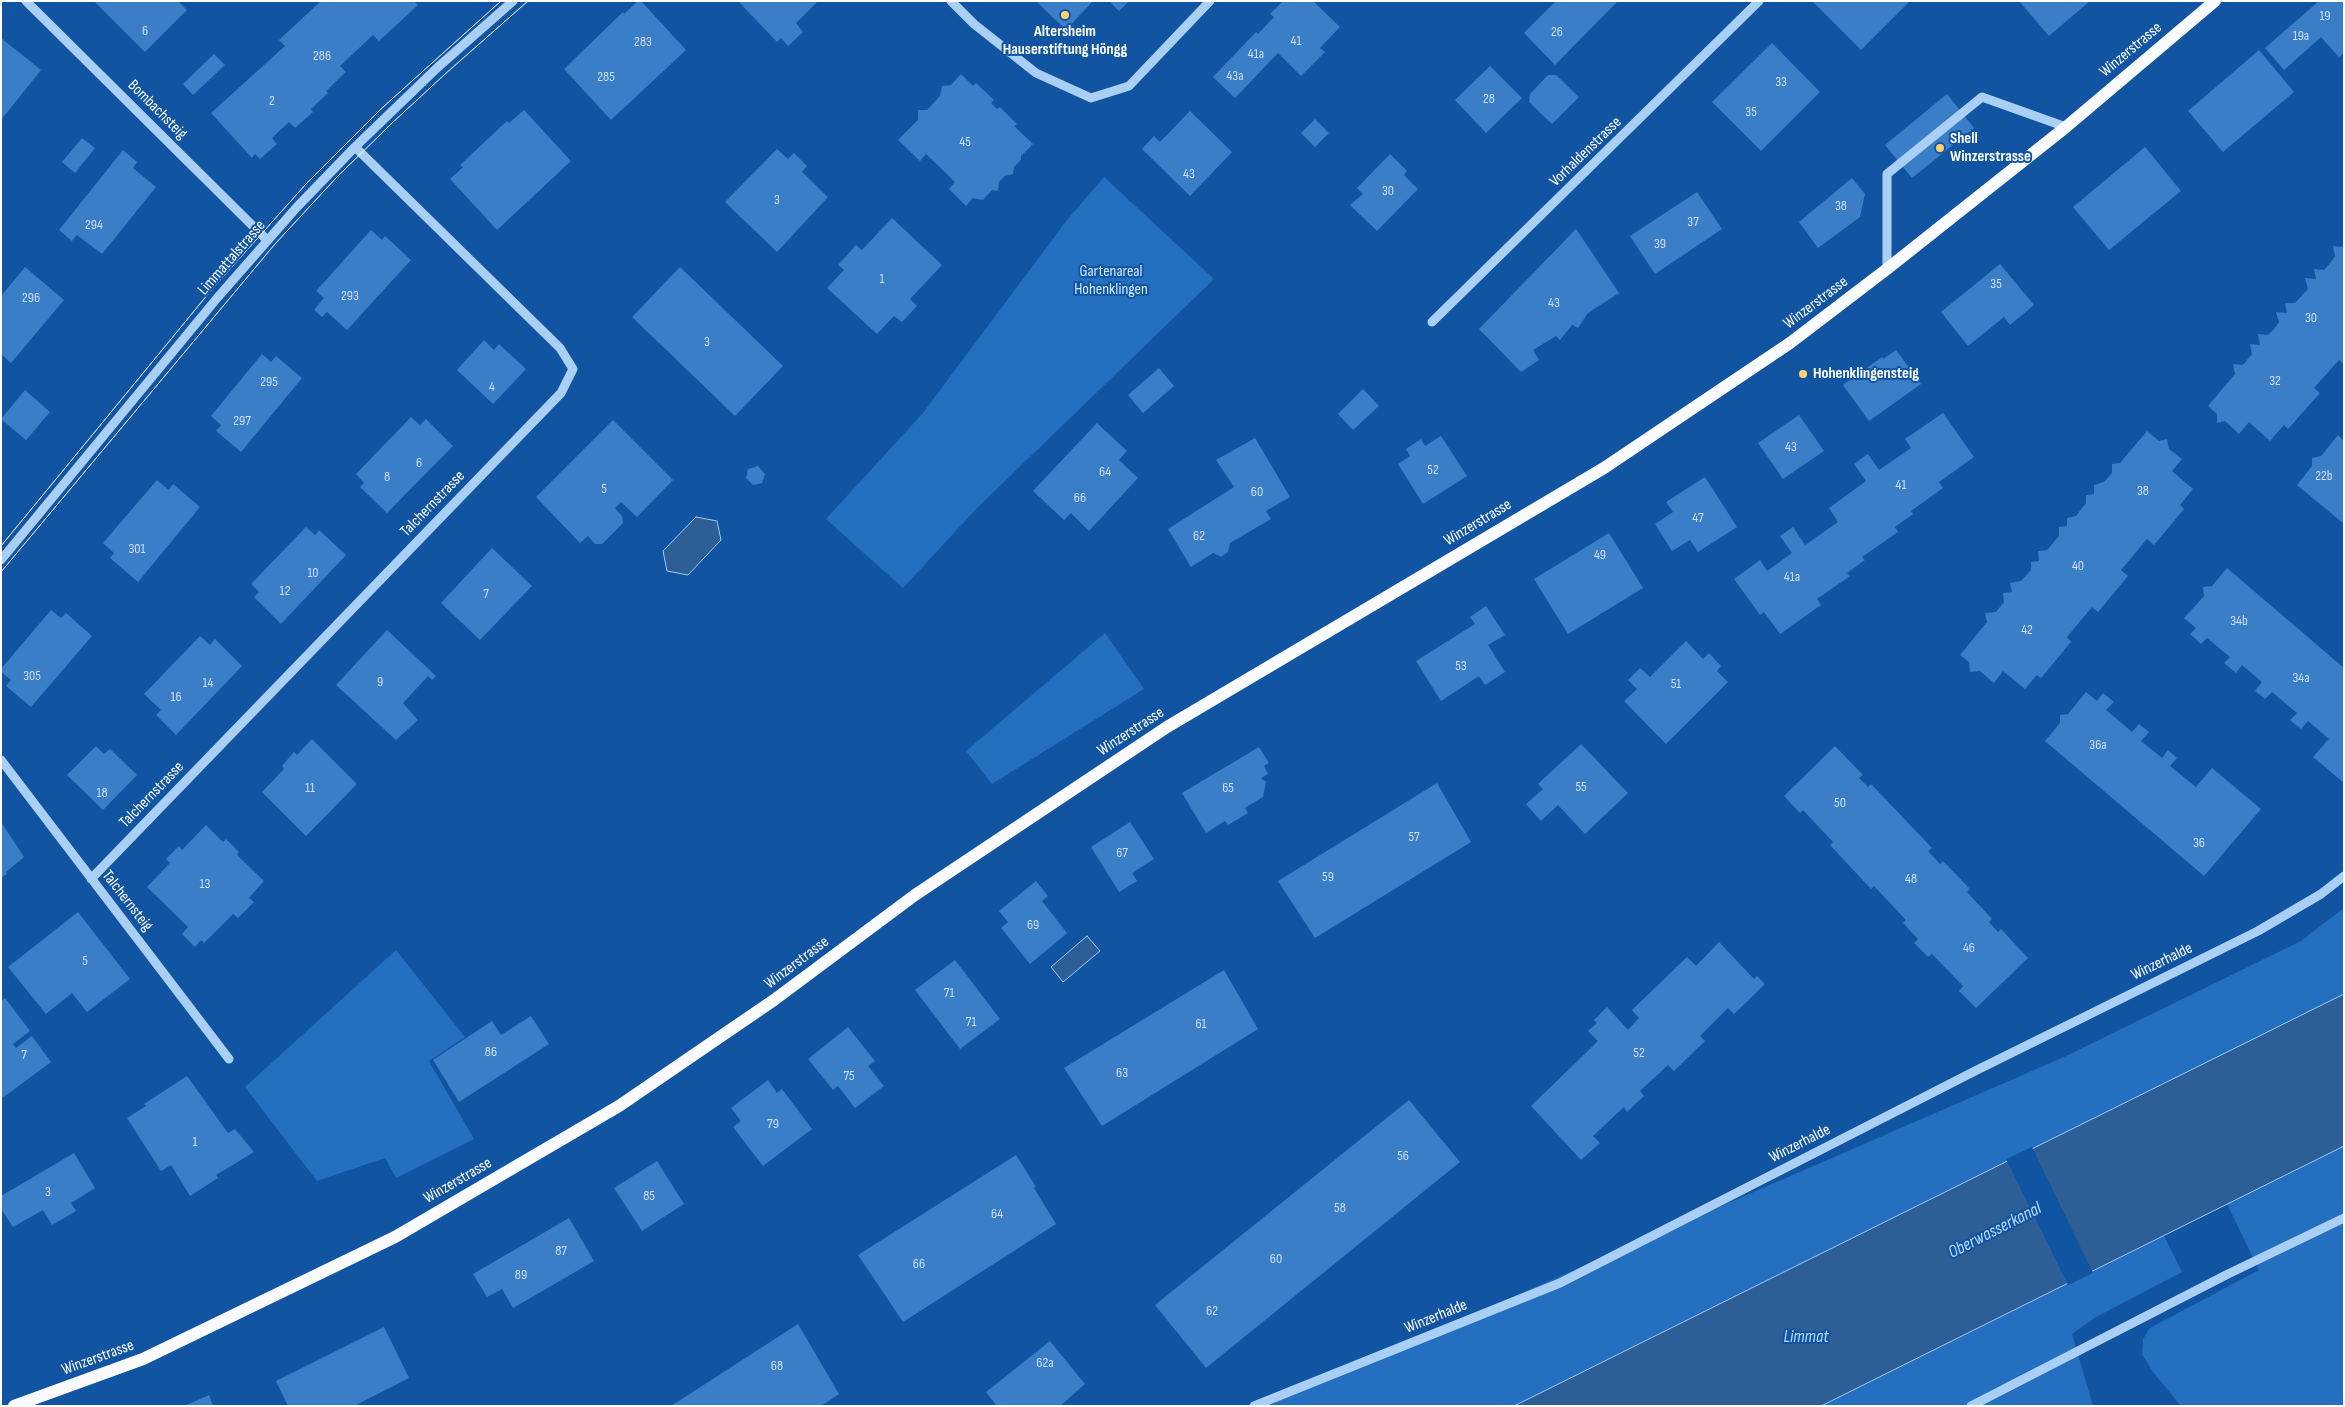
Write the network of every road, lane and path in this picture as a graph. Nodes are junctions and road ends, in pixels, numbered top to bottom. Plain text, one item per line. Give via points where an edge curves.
1 (26, 1) edge
2 (513, 1) edge
3 (952, 1) edge
4 (1210, 1) edge
5 (1759, 1) edge
6 (2214, 1) edge
7 (2066, 127) junction
8 (355, 147) junction
9 (267, 240) junction
10 (1887, 269) junction
11 (1432, 322) dead end
12 (1, 560) edge
13 (1, 760) edge
14 (2344, 876) edge
15 (91, 879) junction
16 (230, 1059) dead end
17 (2344, 1218) edge
18 (14, 1406) edge
19 (1254, 1406) edge
20 (1972, 1406) edge

1 - 9 street, Bombachsteig
2 - 8 street, Limmattalstrasse
3 - 4 street via 974,24 1036,73 1091,98 1129,86
5 - 11 street, Vorhaldenstrasse
6 - 7 main road, Winzerstrasse
7 - 10 main road, Winzerstrasse
7 - 10 street via 1982,97 1886,174
8 - 9 street, Limmattalstrasse
8 - 15 street, Talchernstrasse via 560,348 574,369 561,393
9 - 12 street, Limmattalstrasse
10 - 18 main road, Winzerstrasse via 1790,343 1604,468 1167,727 915,895 774,1000 619,1106 395,1237 143,1359
13 - 15 street, Talchernsteig
14 - 19 street, Winzerhalde via 2321,894 2258,931 1560,1283
15 - 16 street, Talchernsteig
17 - 20 street

